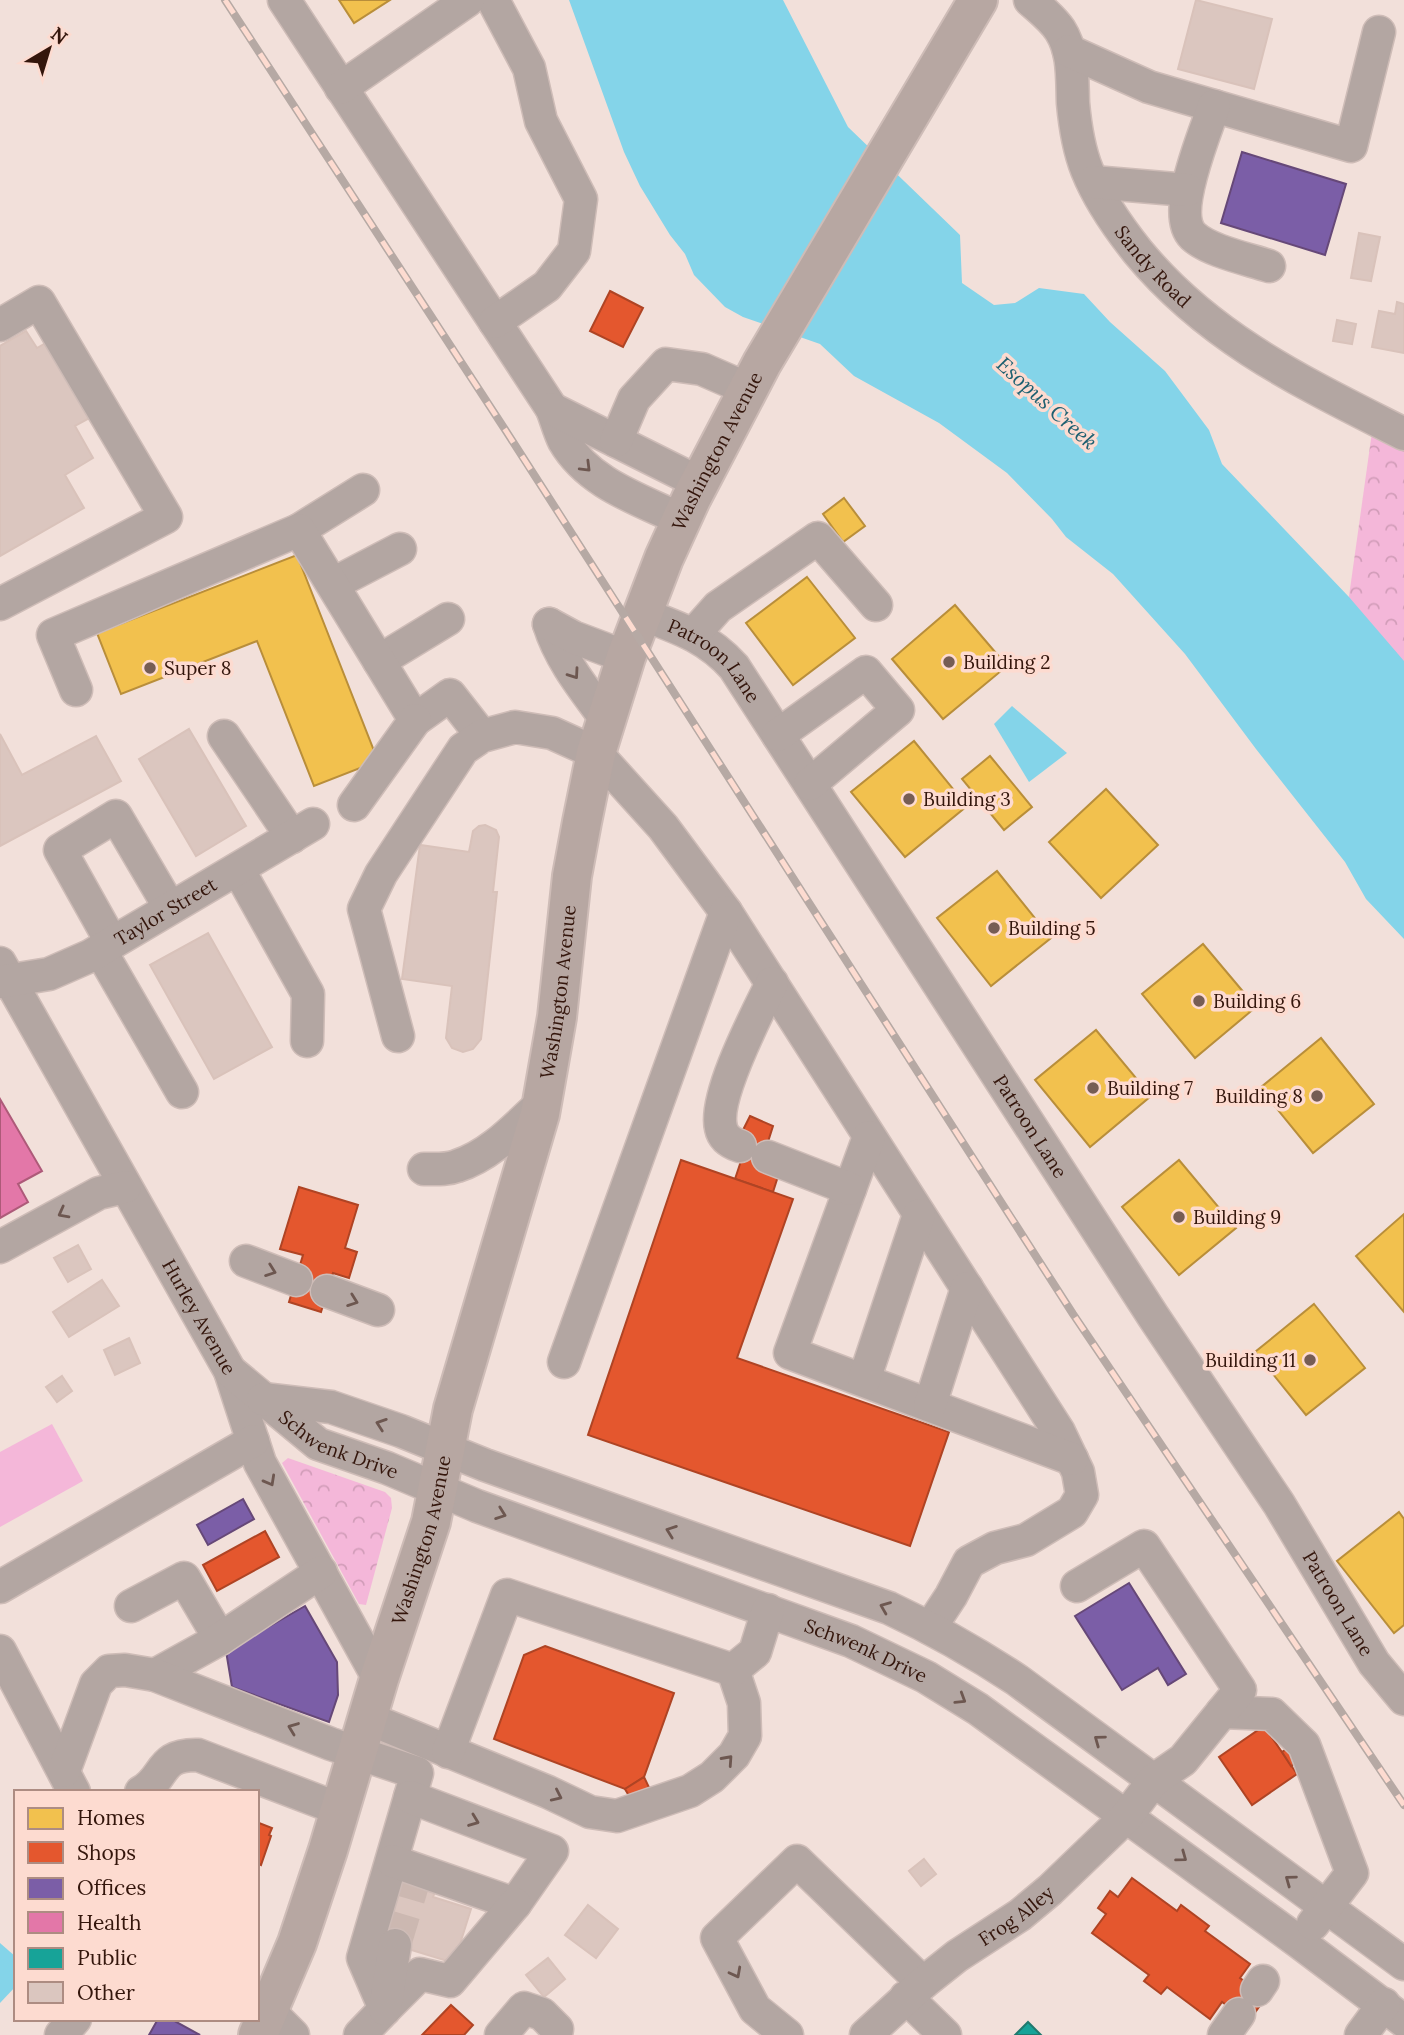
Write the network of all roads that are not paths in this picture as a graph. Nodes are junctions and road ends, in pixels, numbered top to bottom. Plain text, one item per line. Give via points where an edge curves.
1 (284, 0) edge
2 (307, 0) edge
3 (468, 0) edge
4 (493, 0) edge
5 (978, 0) edge
6 (1030, 0) edge
7 (1379, 32) dead end
8 (1069, 51) junction
9 (321, 57) junction
10 (341, 88) junction
11 (1214, 106) junction
12 (1093, 182) junction
13 (1187, 190) junction
14 (1269, 266) dead end
15 (495, 322) junction
16 (0, 325) edge
17 (756, 376) junction
18 (552, 409) junction
19 (1404, 434) edge
20 (616, 441) junction
21 (700, 483) junction
22 (363, 490) dead end
23 (682, 520) junction
24 (299, 530) junction
25 (400, 549) dead end
26 (333, 584) junction
27 (0, 604) edge
28 (876, 605) dead end
29 (642, 614) junction
30 (448, 619) dead end
31 (694, 635) junction
32 (626, 657) junction
33 (379, 661) junction
34 (76, 690) dead end
35 (415, 720) junction
36 (778, 735) junction
37 (224, 736) dead end
38 (482, 736) junction
39 (601, 736) junction
40 (810, 784) junction
41 (354, 805) dead end
42 (238, 869) junction
43 (170, 908) junction
44 (726, 912) junction
45 (106, 946) junction
46 (3, 975) edge
47 (772, 983) junction
48 (398, 1036) dead end
49 (307, 1041) dead end
50 (182, 1093) dead end
51 (542, 1103) junction
52 (869, 1137) junction
53 (424, 1169) dead end
54 (125, 1187) junction
55 (850, 1189) junction
56 (919, 1215) junction
57 (0, 1247) edge
58 (246, 1261) dead end
59 (296, 1280) dead end
60 (967, 1288) junction
61 (327, 1291) dead end
62 (379, 1310) dead end
63 (564, 1362) dead end
64 (230, 1371) junction
65 (864, 1380) junction
66 (263, 1399) junction
67 (930, 1405) junction
68 (253, 1441) junction
69 (446, 1448) junction
70 (1072, 1459) junction
71 (438, 1489) junction
72 (321, 1572) junction
73 (1077, 1586) dead end
74 (0, 1587) edge
75 (131, 1606) dead end
76 (768, 1610) junction
77 (930, 1628) junction
78 (220, 1639) junction
79 (0, 1651) edge
80 (733, 1670) junction
81 (155, 1675) junction
82 (379, 1679) junction
83 (1398, 1680) edge
84 (1222, 1712) junction
85 (362, 1735) junction
86 (437, 1747) junction
87 (1154, 1780) junction
88 (69, 1781) edge
89 (414, 1785) junction
90 (144, 1790) edge
91 (339, 1809) junction
92 (1126, 1817) junction
93 (407, 1872) junction
94 (515, 1904) junction
95 (1326, 1906) junction
96 (1299, 1942) junction
97 (395, 1945) tunnel mouth
98 (1404, 1964) edge
99 (915, 1990) junction
100 (386, 2009) junction
101 (1394, 2013) edge
102 (269, 2020) edge
103 (73, 2021) edge
104 (61, 2035) edge
105 (360, 2035) edge
106 (500, 2035) edge
107 (556, 2035) edge
108 (788, 2035) edge
109 (866, 2035) edge
110 (945, 2035) edge
111 (1361, 2035) edge

1 - 9 street
2 - 9 street
3 - 10 street
4 - 15 street via 529,68 541,121 581,199 574,251 547,286
5 - 17 main road, Washington Avenue
6 - 8 street, Sandy Road via 1061,31
7 - 11 street via 1351,146
8 - 11 street via 1149,87
8 - 12 street, Sandy Road via 1078,138
9 - 10 street
10 - 15 street
11 - 13 street
12 - 13 street
12 - 19 street, Sandy Road via 1103,203 1153,270 1219,331 1296,379
13 - 14 street via 1185,219 1192,235
15 - 18 street
16 - 27 street via 39,302 166,517
17 - 20 street via 666,364 634,399
17 - 21 main road, Washington Avenue
18 - 20 street
18 -> 23 street via 563,440 599,480
20 - 21 street
21 - 23 main road, Washington Avenue
22 - 24 street
23 - 29 main road, Washington Avenue
24 - 26 street
24 - 34 street via 53,635
25 - 26 street
26 - 33 street
28 - 31 street via 818,538 718,607
29 - 31 street, Patroon Lane
29 - 32 main road, Washington Avenue
30 - 33 street
31 - 36 street, Patroon Lane via 720,651 734,667
32 - 39 main road, Washington Avenue
32 -> 39 street via 549,624
33 - 35 street
35 - 38 street via 450,695
35 - 41 street
36 - 40 street, Patroon Lane
36 - 40 street via 866,672 898,710
37 - 42 street, Taylor Street via 302,831
38 - 39 street via 515,727
38 - 48 street via 463,748 381,874 364,909
39 - 44 street
39 - 51 main road, Washington Avenue via 572,876
40 - 83 street, Patroon Lane via 1279,1504 1374,1664
42 - 43 street, Taylor Street
42 - 49 street via 309,994
43 - 45 street, Taylor Street
43 - 45 street via 116,816 60,850
44 - 47 street
44 - 63 street
45 - 46 street, Taylor Street via 48,974
45 - 50 street
46 - 54 street, Hurley Avenue
47 - 52 street
47 - 55 street via 725,1093 721,1130 729,1142
51 - 53 street via 498,1144 475,1158 455,1167
51 - 69 main road, Washington Avenue via 453,1409
52 - 55 street
52 - 56 street
54 -> 57 street via 99,1194
54 - 64 street, Hurley Avenue
55 - 65 street via 790,1353
56 - 60 street
56 - 65 street
58 -> 59 street
60 - 67 street
60 - 70 street
61 -> 62 street
64 - 66 street, Schwenk Drive
64 - 68 street, Hurley Avenue
65 - 67 street
69 -> 66 street, Schwenk Drive via 331,1407
66 - 71 street, Schwenk Drive via 318,1444
67 - 70 street
68 -> 72 street, Hurley Avenue via 260,1463
68 - 74 street
69 - 71 main road, Washington Avenue
77 -> 69 street, Schwenk Drive via 889,1608
70 - 77 street via 1082,1495 1072,1512 1026,1540 995,1548 969,1562
71 -> 76 street, Schwenk Drive
71 - 82 main road, Washington Avenue
72 - 78 street
72 - 82 street, Hurley Avenue
73 - 84 street, Frog Alley via 1144,1546 1240,1690
75 - 78 street via 184,1578
76 - 80 street via 755,1652
76 -> 92 street, Schwenk Drive via 926,1677 978,1709
87 -> 77 street, Schwenk Drive via 1017,1680
78 - 81 street
79 - 88 street
80 - 86 street via 507,1595
86 -> 80 street via 590,1812 617,1816 690,1791 734,1755 745,1735 744,1703
85 -> 81 street
81 - 88 street via 109,1671 96,1684
82 - 85 main road, Washington Avenue
84 - 87 street, Frog Alley via 1183,1760
84 - 95 street via 1272,1714 1304,1745 1352,1873
85 - 86 street
85 - 89 street
85 - 91 main road, Washington Avenue
86 - 89 street
87 - 92 street, Frog Alley
95 -> 87 street, Schwenk Drive
89 - 93 street
89 -> 94 street via 552,1851
90 - 91 street via 172,1759 198,1755
91 - 102 main road, Washington Avenue
92 -> 96 street, Schwenk Drive
92 - 99 street, Frog Alley via 1020,1915
93 - 94 street
93 - 100 street via 363,1958
94 - 100 street via 450,1981 420,1974
95 - 96 street
95 - 98 street, Schwenk Drive
96 - 101 street, Schwenk Drive
97 - 100 street
99 -> 108 street via 797,1861 717,1938 755,2008
99 - 109 street, Frog Alley
99 - 110 street
100 - 105 street
101 - 111 street
103 - 104 street
106 - 107 street via 524,2008 542,2014 557,2029

